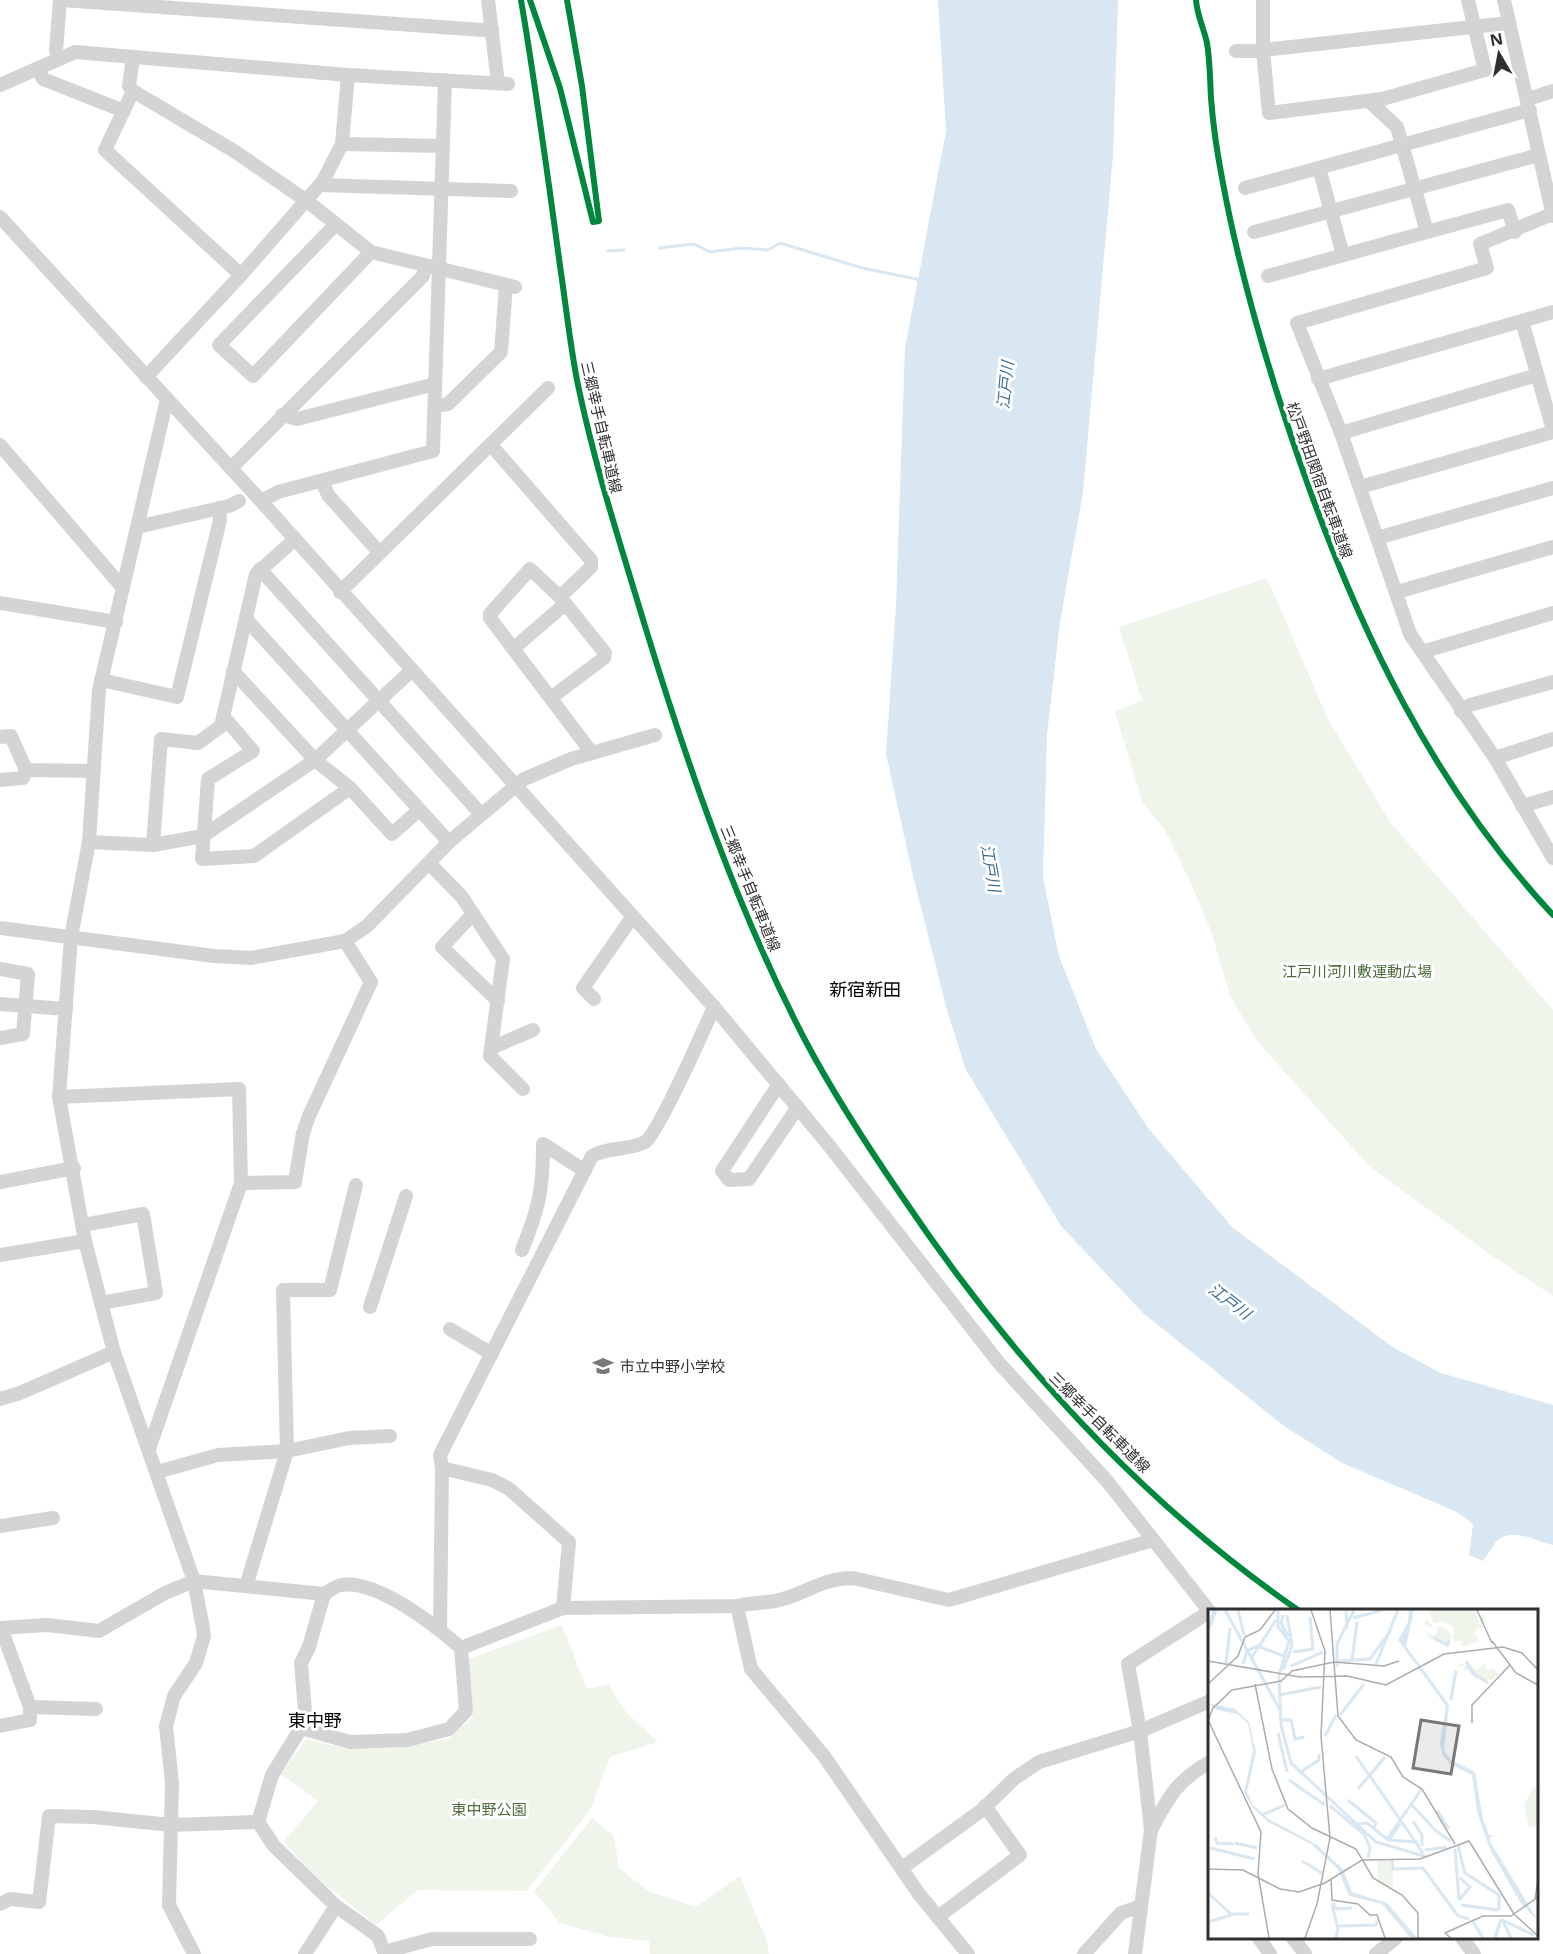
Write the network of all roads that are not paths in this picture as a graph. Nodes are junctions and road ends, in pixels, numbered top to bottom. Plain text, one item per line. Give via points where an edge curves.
1 (61, 0) edge
2 (488, 0) edge
3 (1263, 0) edge
4 (1468, 0) edge
5 (1504, 0) edge
6 (135, 3) edge
7 (1509, 23) junction
8 (1474, 27) junction
9 (492, 29) junction
10 (1236, 51) dead end
11 (1263, 51) junction
12 (133, 57) junction
13 (59, 59) junction
14 (38, 68) junction
15 (348, 75) junction
16 (445, 80) junction
17 (0, 85) edge
18 (133, 91) junction
19 (1553, 91) edge
20 (1370, 102) junction
21 (1529, 105) junction
22 (124, 111) junction
23 (342, 144) junction
24 (441, 146) junction
25 (1402, 146) junction
26 (1544, 155) edge
27 (1319, 168) junction
28 (320, 185) junction
29 (440, 188) junction
30 (1245, 188) dead end
31 (1414, 189) junction
32 (511, 191) dead end
33 (307, 201) junction
34 (1331, 211) junction
35 (1552, 215) edge
36 (0, 217) edge
37 (336, 224) junction
38 (1515, 231) junction
39 (1254, 232) dead end
40 (1426, 232) junction
41 (371, 252) junction
42 (1343, 255) junction
43 (432, 268) junction
44 (241, 275) junction
45 (1268, 276) dead end
46 (1553, 312) edge
47 (1522, 321) junction
48 (1537, 375) junction
49 (146, 377) junction
50 (1318, 378) junction
51 (435, 384) junction
52 (548, 388) dead end
53 (167, 399) junction
54 (435, 406) junction
55 (282, 415) junction
56 (1553, 431) edge
57 (1341, 433) junction
58 (0, 445) edge
59 (491, 445) junction
60 (231, 468) junction
61 (322, 481) junction
62 (1359, 487) junction
63 (1553, 488) edge
64 (239, 501) dead end
65 (261, 501) junction
66 (219, 508) junction
67 (137, 527) junction
68 (1377, 538) junction
69 (294, 540) junction
70 (1553, 547) edge
71 (379, 552) junction
72 (260, 569) junction
73 (123, 588) junction
74 (340, 592) junction
75 (1397, 592) junction
76 (562, 600) junction
77 (0, 603) edge
78 (1553, 613) edge
79 (246, 619) junction
80 (116, 622) junction
81 (514, 648) junction
82 (1422, 652) junction
83 (412, 670) junction
84 (234, 671) junction
85 (101, 680) junction
86 (1553, 682) edge
87 (552, 697) junction
88 (378, 701) junction
89 (1461, 711) junction
90 (223, 716) junction
91 (346, 731) junction
92 (655, 735) dead end
93 (0, 737) edge
94 (1553, 739) edge
95 (592, 753) junction
96 (1495, 758) junction
97 (315, 760) junction
98 (26, 770) junction
99 (93, 771) junction
100 (0, 780) edge
101 (517, 785) junction
102 (350, 788) junction
103 (1553, 797) edge
104 (1522, 806) junction
105 (419, 810) junction
106 (480, 814) junction
107 (203, 836) junction
108 (89, 842) junction
109 (449, 842) junction
110 (153, 845) junction
111 (1552, 856) edge
112 (429, 863) junction
113 (473, 914) junction
114 (633, 916) junction
115 (0, 928) edge
116 (71, 938) junction
117 (345, 941) junction
118 (0, 969) edge
119 (594, 999) dead end
120 (498, 1001) junction
121 (0, 1004) edge
122 (26, 1004) junction
123 (714, 1007) junction
124 (66, 1009) junction
125 (533, 1030) dead end
126 (0, 1038) edge
127 (491, 1048) junction
128 (778, 1084) junction
129 (523, 1089) dead end
130 (59, 1097) junction
131 (798, 1107) junction
132 (74, 1168) junction
133 (585, 1171) junction
134 (0, 1182) edge
135 (241, 1183) junction
136 (356, 1185) dead end
137 (406, 1196) dead end
138 (83, 1225) junction
139 (85, 1241) junction
140 (522, 1250) dead end
141 (0, 1255) edge
142 (101, 1302) junction
143 (370, 1307) dead end
144 (450, 1329) dead end
145 (114, 1352) junction
146 (492, 1354) junction
147 (0, 1399) edge
148 (390, 1436) dead end
149 (149, 1449) junction
150 (286, 1451) junction
151 (442, 1467) junction
152 (157, 1472) junction
153 (53, 1518) dead end
154 (0, 1526) edge
155 (1153, 1540) junction
156 (194, 1581) junction
157 (246, 1586) junction
158 (324, 1594) junction
159 (737, 1606) junction
160 (562, 1608) junction
161 (1208, 1611) edge
162 (1208, 1613) edge
163 (0, 1628) edge
164 (440, 1630) junction
165 (461, 1648) junction
166 (1208, 1701) edge
167 (30, 1707) junction
168 (96, 1708) dead end
169 (0, 1725) edge
170 (301, 1728) junction
171 (1140, 1731) junction
172 (1208, 1763) edge
173 (985, 1806) junction
174 (258, 1822) junction
175 (171, 1825) junction
176 (1151, 1830) junction
177 (902, 1868) junction
178 (0, 1904) edge
179 (336, 1906) junction
180 (1141, 1906) junction
181 (938, 1917) junction
182 (530, 1939) dead end
183 (1260, 1939) edge
184 (1294, 1939) edge
185 (1395, 1939) edge
186 (1463, 1939) edge
187 (384, 1953) edge
188 (193, 1954) edge
189 (306, 1954) edge
190 (968, 1954) edge
191 (1084, 1954) edge
192 (1135, 1954) edge
193 (1270, 1954) edge
194 (1305, 1954) edge
195 (1376, 1954) edge
196 (1474, 1954) edge

1 - 6 street
1 - 13 street via 56,51
2 - 9 street
3 - 11 street
4 - 8 street
5 - 7 street
6 - 9 street
7 - 8 street
7 - 21 street
8 - 11 street
8 - 20 street via 1485,70
9 - 16 street via 503,84
10 - 11 street
11 - 20 street via 1269,113
12 - 13 street via 75,52
12 - 15 street
12 - 18 street via 129,86
13 - 14 street
14 - 17 street
14 - 22 street via 43,79
15 - 16 street
15 - 23 street
16 - 24 street
18 - 22 street
18 - 33 street via 199,128
19 - 21 street
20 - 25 street via 1397,127
21 - 25 street
21 - 26 street
22 - 44 street via 105,150
23 - 24 street
23 - 28 street
24 - 29 street
25 - 27 street
25 - 31 street
26 - 31 street
26 - 35 street
27 - 30 street
27 - 34 street
28 - 29 street
28 - 33 street
29 - 32 street
29 - 43 street
31 - 34 street
31 - 40 street
33 - 37 street
33 - 44 street
34 - 39 street
34 - 42 street
35 - 38 street
36 - 49 street
37 - 41 street
37 - 41 street via 219,345 253,376
38 - 40 street via 1508,210
38 - 50 street via 1480,244 1487,268 1298,323
40 - 42 street
41 - 43 street
42 - 45 street
43 - 51 street
43 - 54 street via 511,286 501,352 448,404
43 - 55 street
44 - 49 street
46 - 47 street
47 - 48 street
47 - 50 street
48 - 56 street
48 - 57 street
49 - 53 street
50 - 57 street
51 - 54 street
51 - 55 street via 297,419
52 - 59 street
53 - 60 street
53 - 67 street
54 - 61 street via 434,446 429,454
55 - 60 street
56 - 62 street
57 - 62 street
58 - 73 street
59 - 71 street
59 - 76 street via 591,560 591,567
60 - 65 street
61 - 65 street via 278,492
61 - 71 street via 327,495
62 - 68 street
63 - 68 street
64 - 66 street
65 - 69 street
66 - 67 street
66 - 85 street via 220,520 177,697
67 - 73 street
68 - 75 street
69 - 72 street
69 - 74 street
70 - 75 street
71 - 74 street
72 - 79 street
72 - 88 street
73 - 80 street
74 - 83 street
75 - 82 street via 1410,634
76 - 81 street
76 - 81 street via 530,569 490,618
76 - 87 street via 605,653
77 - 80 street
78 - 82 street
79 - 84 street
79 - 91 street
80 - 85 street
81 - 87 street
82 - 89 street
83 - 88 street
83 - 101 street
84 - 90 street
84 - 97 street
85 - 99 street
86 - 89 street via 1470,705
87 - 95 street
88 - 91 street
88 - 106 street
89 - 96 street
90 - 107 street via 253,751 208,779
90 - 110 street via 221,726 198,743 161,739
91 - 97 street
91 - 105 street
92 - 95 street
93 - 98 street via 11,736
94 - 96 street
95 - 101 street
96 - 104 street
97 - 102 street
97 - 107 street
98 - 99 street
98 - 100 street via 23,778
99 - 108 street
101 - 106 street
101 - 114 street
102 - 105 street via 392,834
102 - 107 street via 254,856 202,859
103 - 104 street
104 - 111 street
105 - 109 street
106 - 109 street
107 - 110 street
108 - 110 street
108 - 116 street
109 - 112 street
112 - 113 street
112 - 117 street via 368,926
113 - 120 street via 502,959
113 - 120 street via 442,947
114 - 119 street via 583,988
114 - 123 street
115 - 116 street
116 - 117 street via 251,958
116 - 124 street
117 - 135 street via 371,982 309,1116 295,1182
118 - 122 street via 28,975
120 - 127 street
121 - 122 street
122 - 124 street
122 - 126 street via 23,1034
123 - 128 street
123 - 133 street via 648,1141 606,1148 592,1156
124 - 130 street
125 - 127 street
127 - 129 street via 490,1056
128 - 131 street
128 - 131 street via 722,1171 729,1180 749,1179
130 - 132 street
130 - 135 street via 240,1089
131 - 155 street via 999,1363 1107,1481
132 - 134 street
132 - 138 street
133 - 140 street via 543,1144 543,1186
133 - 146 street
135 - 149 street
136 - 150 street via 330,1290 283,1290
137 - 143 street
138 - 139 street
138 - 142 street via 142,1214 156,1293
139 - 141 street
139 - 142 street
142 - 145 street
144 - 146 street
145 - 147 street
145 - 149 street
146 - 151 street via 440,1455
148 - 150 street via 349,1438
149 - 152 street
150 - 152 street via 218,1455
150 - 157 street
151 - 160 street via 508,1488 569,1542
151 - 164 street
152 - 156 street
153 - 154 street
155 - 159 street via 949,1600 841,1578 775,1601
155 - 161 street
156 - 157 street
156 - 163 street via 99,1631 48,1625
156 - 175 street via 204,1636 196,1663 174,1696 166,1726 172,1784
157 - 158 street
158 - 164 street via 342,1585 370,1589 426,1617
158 - 170 street via 301,1663 305,1712
159 - 160 street
159 - 177 street via 752,1668 824,1756
160 - 165 street
162 - 171 street via 1128,1664
163 - 167 street
164 - 165 street
165 - 170 street via 466,1711 449,1729 407,1740 350,1742
166 - 171 street
167 - 168 street
167 - 169 street via 30,1720
170 - 174 street via 272,1775
171 - 173 street via 1039,1762
171 - 176 street
172 - 176 street via 1189,1773 1172,1791
173 - 177 street
173 - 181 street via 1020,1855
174 - 175 street
174 - 179 street via 274,1846
175 - 178 street via 49,1816 39,1902 10,1899
175 - 188 street via 169,1905
176 - 180 street
177 - 181 street
179 - 187 street via 378,1936
179 - 189 street
180 - 191 street via 1121,1913
180 - 192 street
181 - 190 street
182 - 187 street via 432,1939
183 - 193 street
184 - 194 street
185 - 195 street
186 - 196 street

